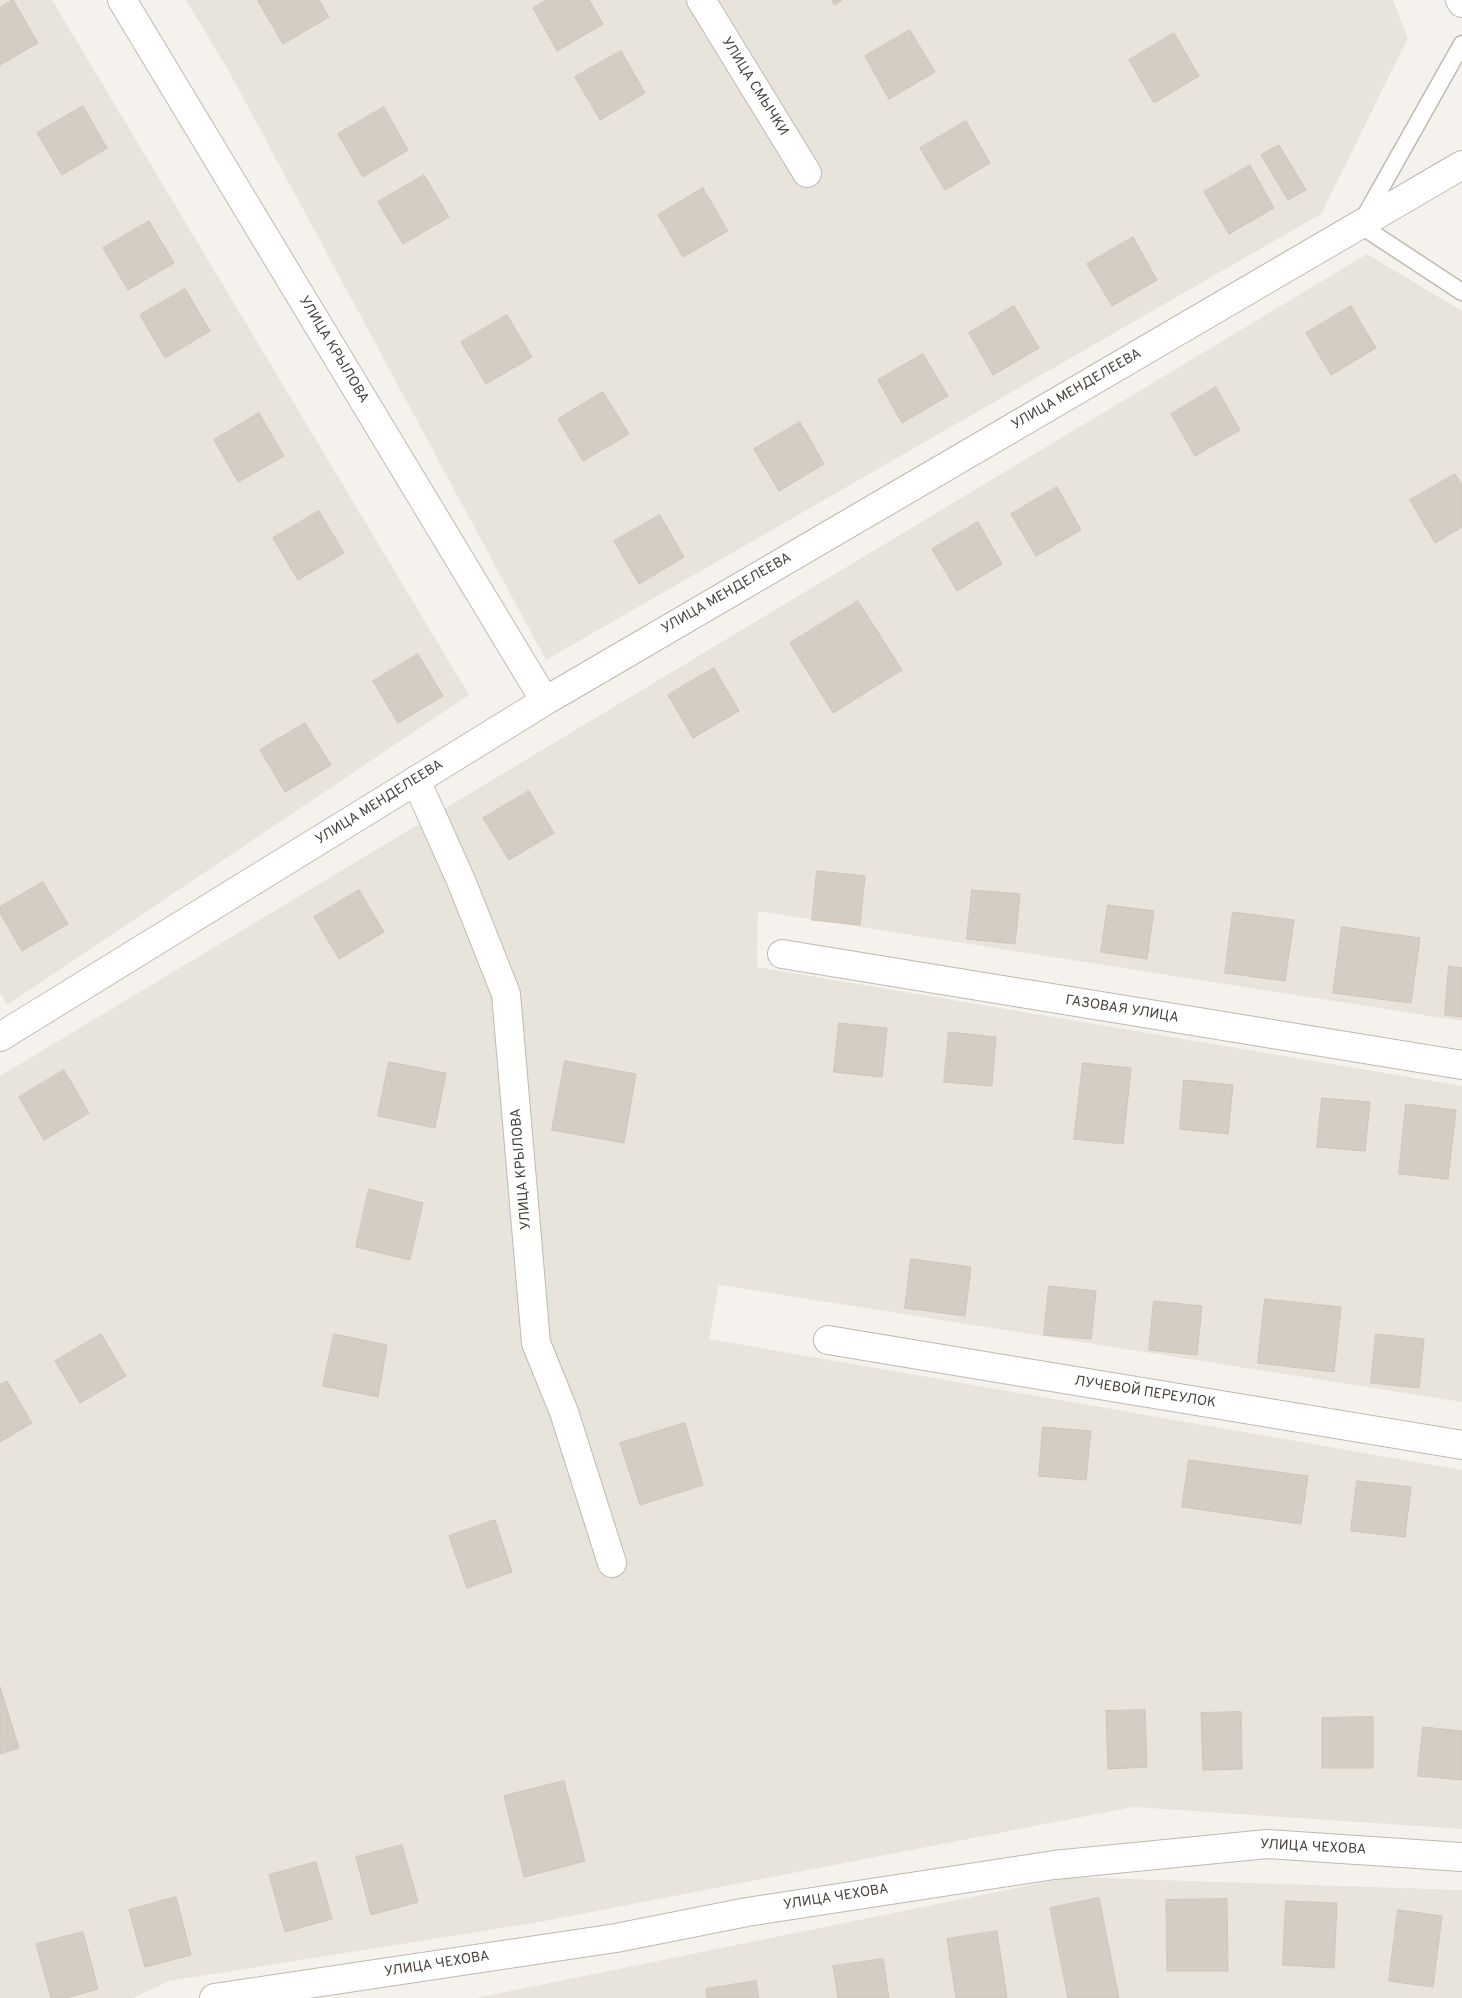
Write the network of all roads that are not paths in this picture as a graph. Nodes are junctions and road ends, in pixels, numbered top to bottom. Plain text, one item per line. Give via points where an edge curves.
1 (122, 0) edge
2 (701, 0) edge
3 (1462, 44) edge
4 (1462, 165) edge
5 (807, 173) dead end
6 (1360, 225) junction
7 (1462, 292) edge
8 (545, 701) junction
9 (416, 780) junction
10 (782, 954) dead end
11 (1, 1036) edge
12 (1462, 1065) edge
13 (828, 1340) dead end
14 (1462, 1445) edge
15 (612, 1563) dead end
16 (1462, 1857) edge
17 (290, 1992) edge
18 (214, 1998) edge

1 - 8 street, УЛИЦА КРЫЛОВА
2 - 5 street, УЛИЦА СМЫЧКИ
3 - 6 lane
4 - 6 street, УЛИЦА МЕНДЕЛЕЕВА
6 - 7 lane
6 - 8 street, УЛИЦА МЕНДЕЛЕЕВА
8 - 9 street, УЛИЦА МЕНДЕЛЕЕВА
9 - 11 street, УЛИЦА МЕНДЕЛЕЕВА
9 - 15 street, УЛИЦА КРЫЛОВА via 506,994 536,1343 564,1412
10 - 12 street, ГАЗОВАЯ УЛИЦА
13 - 14 street, ЛУЧЕВОЙ ПЕРЕУЛОК
16 - 17 street, УЛИЦА ЧЕХОВА via 1268,1844 1054,1865 747,1912 616,1938
17 - 18 street, УЛИЦА ЧЕХОВА

